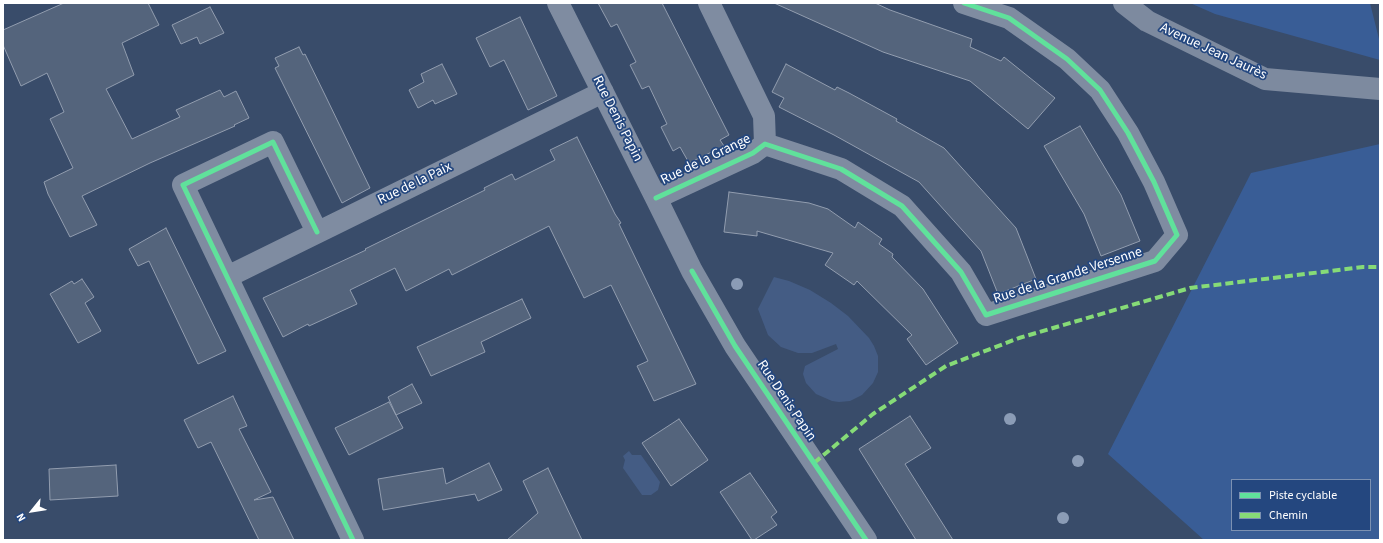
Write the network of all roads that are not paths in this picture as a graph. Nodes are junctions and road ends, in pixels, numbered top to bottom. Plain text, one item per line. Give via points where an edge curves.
1 (558, 3) edge
2 (709, 3) edge
3 (964, 3) edge
4 (1124, 3) edge
5 (1380, 89) edge
6 (603, 92) junction
7 (765, 144) junction
8 (656, 198) junction
9 (317, 232) junction
10 (227, 277) junction
11 (986, 315) joint
12 (353, 540) edge
13 (866, 540) edge

1 - 6 street, Rue Denis Papin
2 - 7 street via 764,116
3 - 11 street, Rue de la Grande Versenne via 1009,18 1067,60 1100,90 1128,132 1177,235 1155,261
4 - 5 main road, Avenue Jean Jaurès via 1147,21 1264,79
6 - 8 street, Rue Denis Papin
6 - 9 street, Rue de la Paix
7 - 8 street, Rue de la Grange via 753,153
7 - 11 street, Rue de la Grange via 841,169 902,206 961,272
8 - 13 street, Rue Denis Papin via 692,271 735,346
9 - 10 street, Rue de la Paix
9 - 10 street via 273,142 183,185
10 - 12 street

